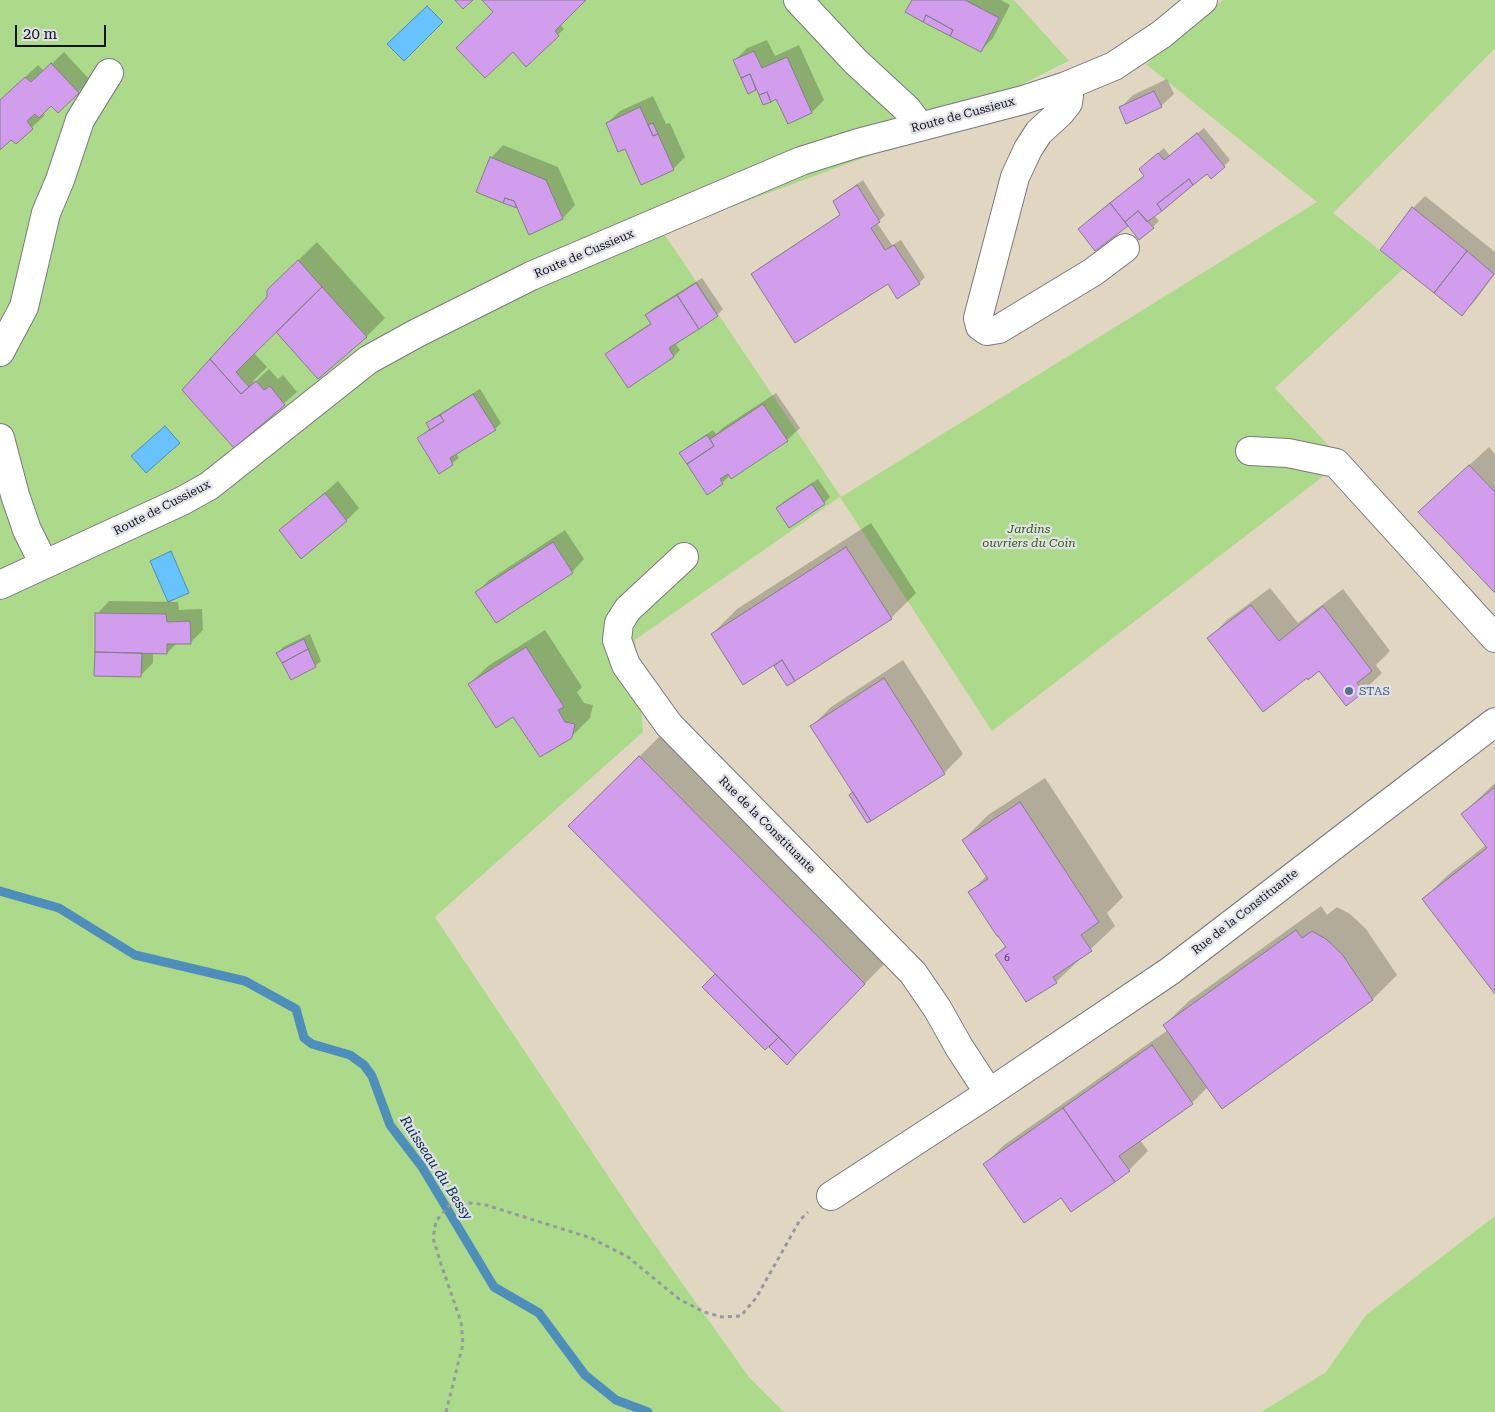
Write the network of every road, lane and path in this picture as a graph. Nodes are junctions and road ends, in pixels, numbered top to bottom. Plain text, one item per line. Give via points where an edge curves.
1 (798, 0) edge
2 (1203, 0) edge
3 (109, 74) dead end
4 (1066, 86) junction
5 (917, 127) junction
6 (1125, 248) dead end
7 (0, 352) edge
8 (0, 438) edge
9 (1250, 451) dead end
10 (684, 557) dead end
11 (44, 564) junction
12 (0, 584) edge
13 (1495, 638) edge
14 (1495, 722) edge
15 (989, 1093) junction
16 (832, 1196) joint
17 (446, 1412) edge

1 - 5 street via 856,62 907,109
2 - 4 street, Route de Cussieux via 1162,34 1114,66
3 - 7 street via 80,120 46,213 24,307
4 - 5 street, Route de Cussieux
4 - 6 street via 1068,103 1039,132 1015,177 978,318 980,326 987,331 998,329 1093,272
5 - 11 street, Route de Cussieux via 801,161 531,276 417,333 368,360 209,486
8 - 11 street via 27,530
9 - 13 street via 1288,453 1336,463
10 - 15 street, Rue de la Constituante via 628,609 619,623 616,640 626,665 668,725 913,973
11 - 12 street, Route de Cussieux
14 - 15 street, Rue de la Constituante via 1170,971
15 - 16 street, Rue de la Constituante
16 - 17 path via 800,1220 756,1298 741,1316 722,1317 679,1299 628,1256 591,1238 486,1205 453,1201 436,1221 433,1238 461,1322 463,1344

